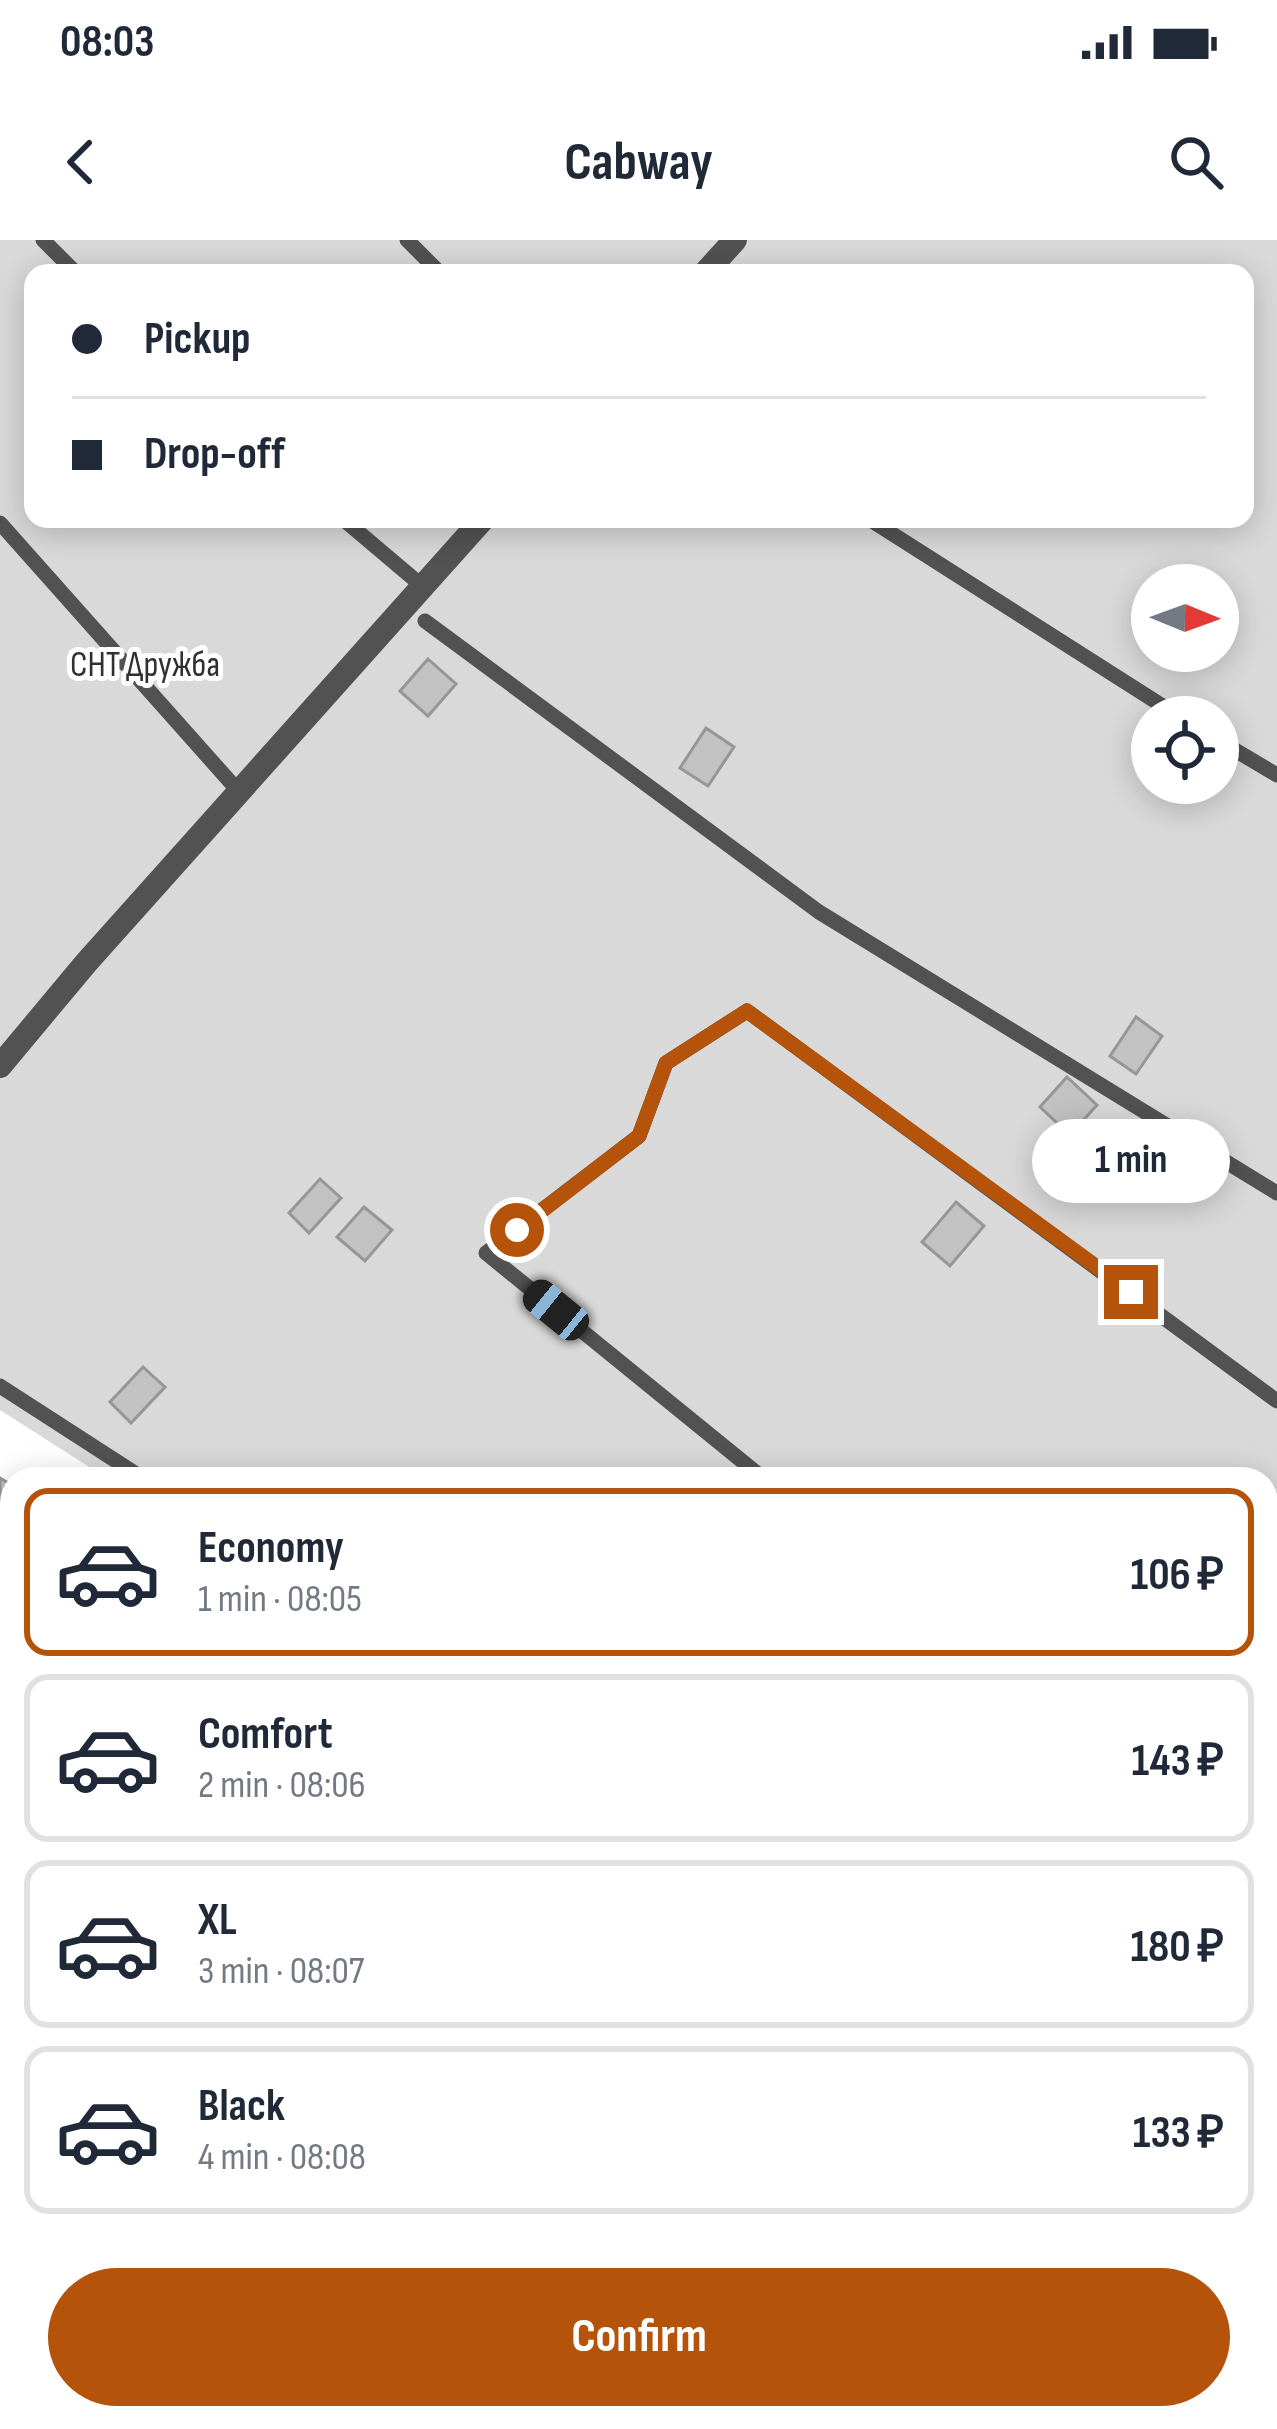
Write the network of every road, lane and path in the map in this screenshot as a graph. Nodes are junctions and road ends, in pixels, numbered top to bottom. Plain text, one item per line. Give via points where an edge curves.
1 (43, 240) edge
2 (407, 240) edge
3 (67, 264) edge
4 (431, 264) edge
5 (0, 524) edge
6 (354, 528) edge
7 (475, 528) edge
8 (882, 528) edge
9 (421, 585) junction
10 (425, 621) dead end
11 (1147, 696) edge
12 (1239, 752) edge
13 (1277, 775) edge
14 (241, 794) junction
15 (0, 1066) edge
16 (1277, 1193) edge
17 (0, 1386) edge
18 (1277, 1401) edge
19 (125, 1467) edge
20 (749, 1467) edge

1 - 3 lane
2 - 4 lane
5 - 14 lane
6 - 9 lane
7 - 9 street
8 - 11 lane
9 - 14 street
10 - 16 lane via 819,912
12 - 13 lane
14 - 15 street
17 - 19 lane
18 - 20 lane via 747,1011 666,1063 639,1136 486,1253

